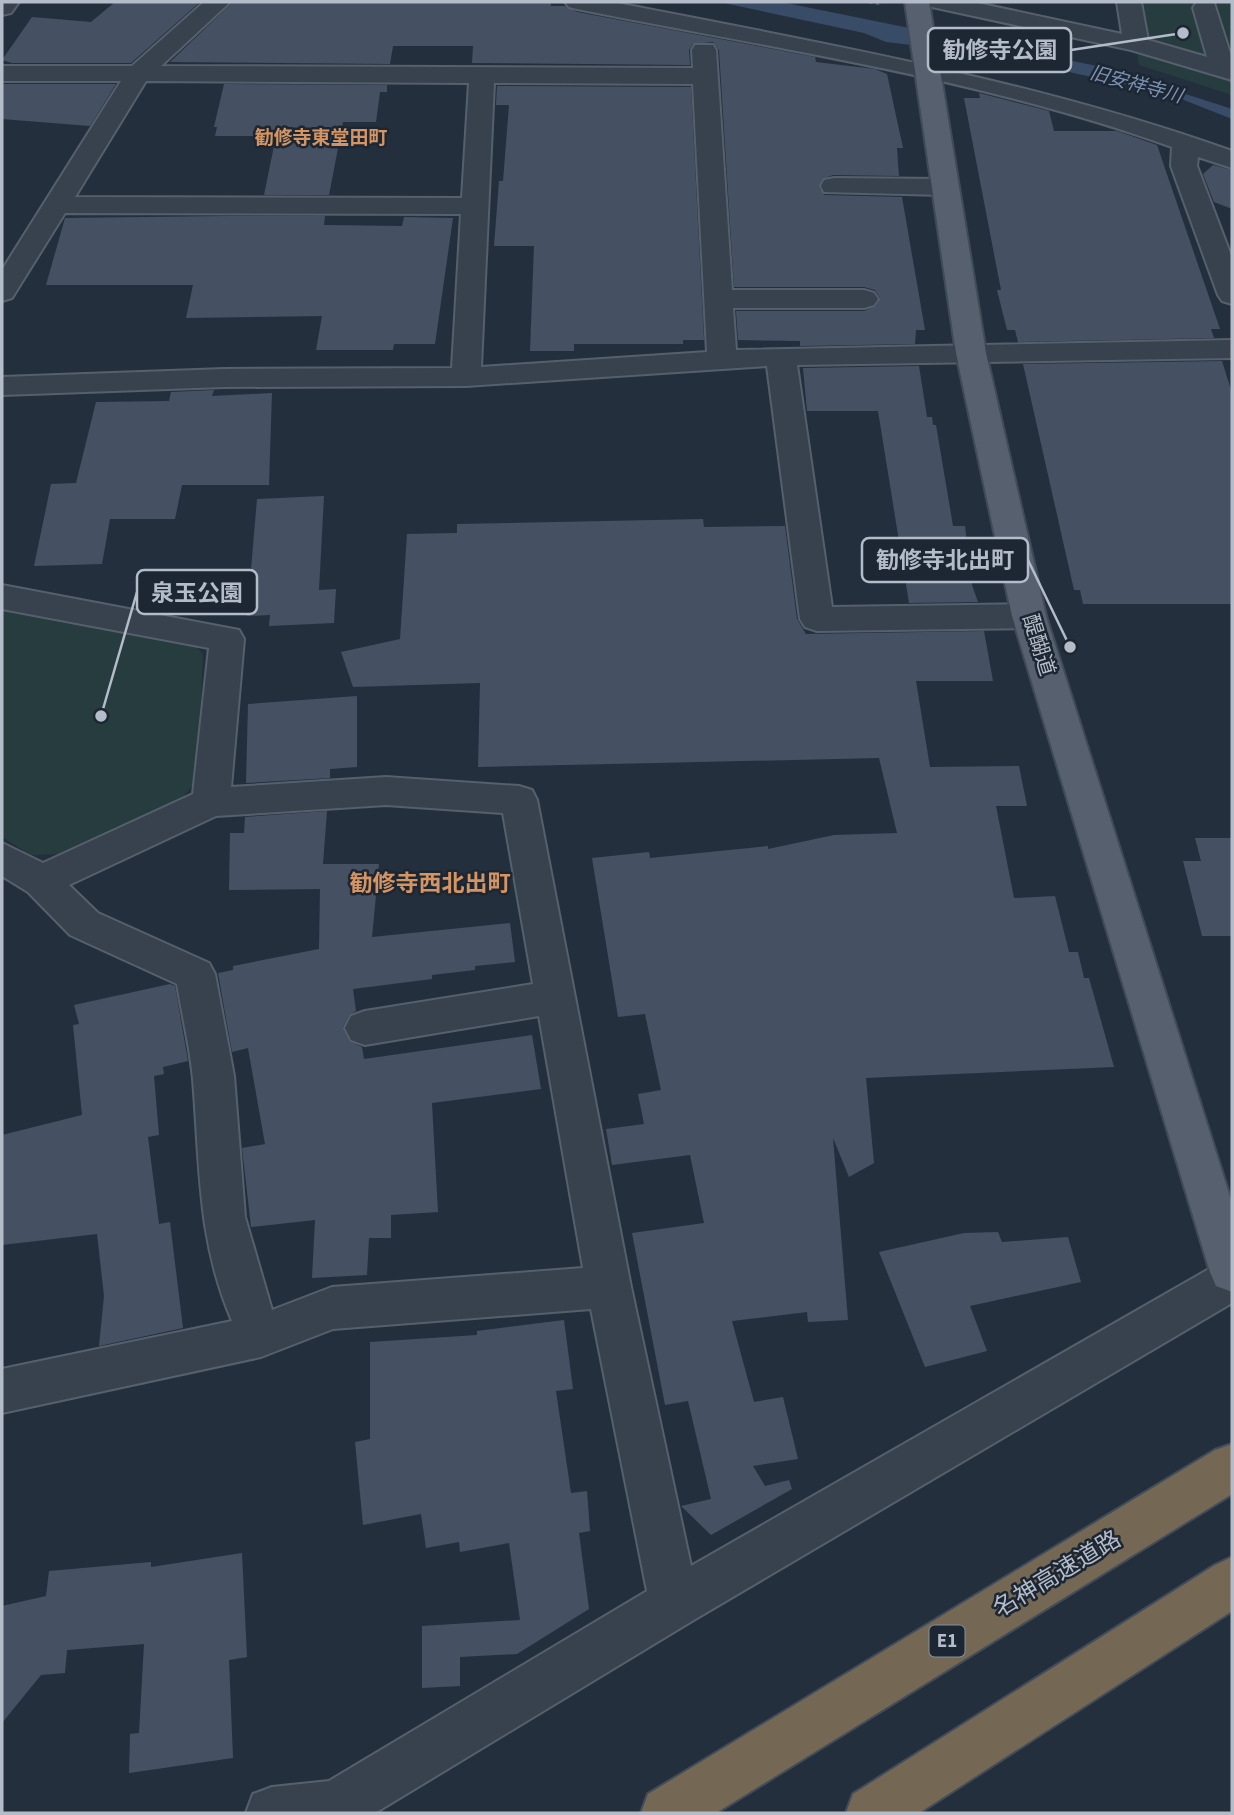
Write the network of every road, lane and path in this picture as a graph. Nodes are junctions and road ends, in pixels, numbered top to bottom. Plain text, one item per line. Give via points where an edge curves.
1 (7, 2) edge
2 (218, 2) edge
3 (577, 2) edge
4 (869, 2) edge
5 (940, 2) edge
6 (1129, 2) edge
7 (1200, 5) edge
8 (891, 6) dead end
9 (2, 8) edge
10 (918, 9) edge
11 (1232, 15) edge
12 (702, 27) junction
13 (1136, 44) junction
14 (926, 65) junction
15 (1227, 72) edge
16 (2, 73) edge
17 (138, 74) junction
18 (482, 75) junction
19 (705, 76) junction
20 (1185, 141) junction
21 (1232, 160) edge
22 (834, 186) dead end
23 (944, 187) junction
24 (56, 205) junction
25 (475, 206) junction
26 (2, 292) edge
27 (1232, 295) edge
28 (718, 299) junction
29 (864, 299) dead end
30 (1232, 349) edge
31 (971, 353) junction
32 (781, 356) junction
33 (722, 360) junction
34 (466, 377) junction
35 (2, 386) edge
36 (2, 597) edge
37 (1029, 615) junction
38 (211, 802) junction
39 (2, 858) edge
40 (40, 881) junction
41 (554, 998) junction
42 (365, 1028) dead end
43 (1232, 1272) edge
44 (1232, 1279) edge
45 (609, 1287) junction
46 (261, 1336) junction
47 (2, 1391) edge
48 (1230, 1468) edge
49 (1232, 1582) edge
50 (674, 1603) junction
51 (330, 1810) edge
52 (272, 1813) edge
53 (667, 1813) edge
54 (872, 1813) edge

1 - 9 street
2 - 17 street
3 - 12 street
4 - 8 path
5 - 13 street
6 - 13 street
7 - 11 street
7 - 15 street
10 - 14 main road, 醍醐道
12 - 14 street
12 - 19 street
13 - 15 street
14 - 20 street
14 - 23 main road, 醍醐道
16 - 17 street
17 - 18 street
17 - 24 street
18 - 19 street
18 - 25 street
19 - 28 street
20 - 21 street
20 - 27 street via 1184,166
22 - 23 street
23 - 31 main road, 醍醐道
24 - 25 street
24 - 26 street
25 - 34 street
28 - 29 street
28 - 33 street
30 - 31 street
31 - 32 street
31 - 37 main road, 醍醐道
32 - 33 street
32 - 37 street via 817,619
33 - 34 street
34 - 35 street via 224,378
36 - 38 street via 227,639
37 - 43 main road, 醍醐道
38 - 40 street
38 - 41 street via 386,792 519,800
39 - 40 street
40 - 46 street via 84,924 195,974 213,1076 223,1217 246,1303
41 - 42 street
41 - 45 street
44 - 50 street
45 - 46 street via 332,1308
45 - 50 street
46 - 47 street
48 - 53 highway, 名神高速道路 / E1
49 - 54 highway
50 - 51 street
51 - 52 street

